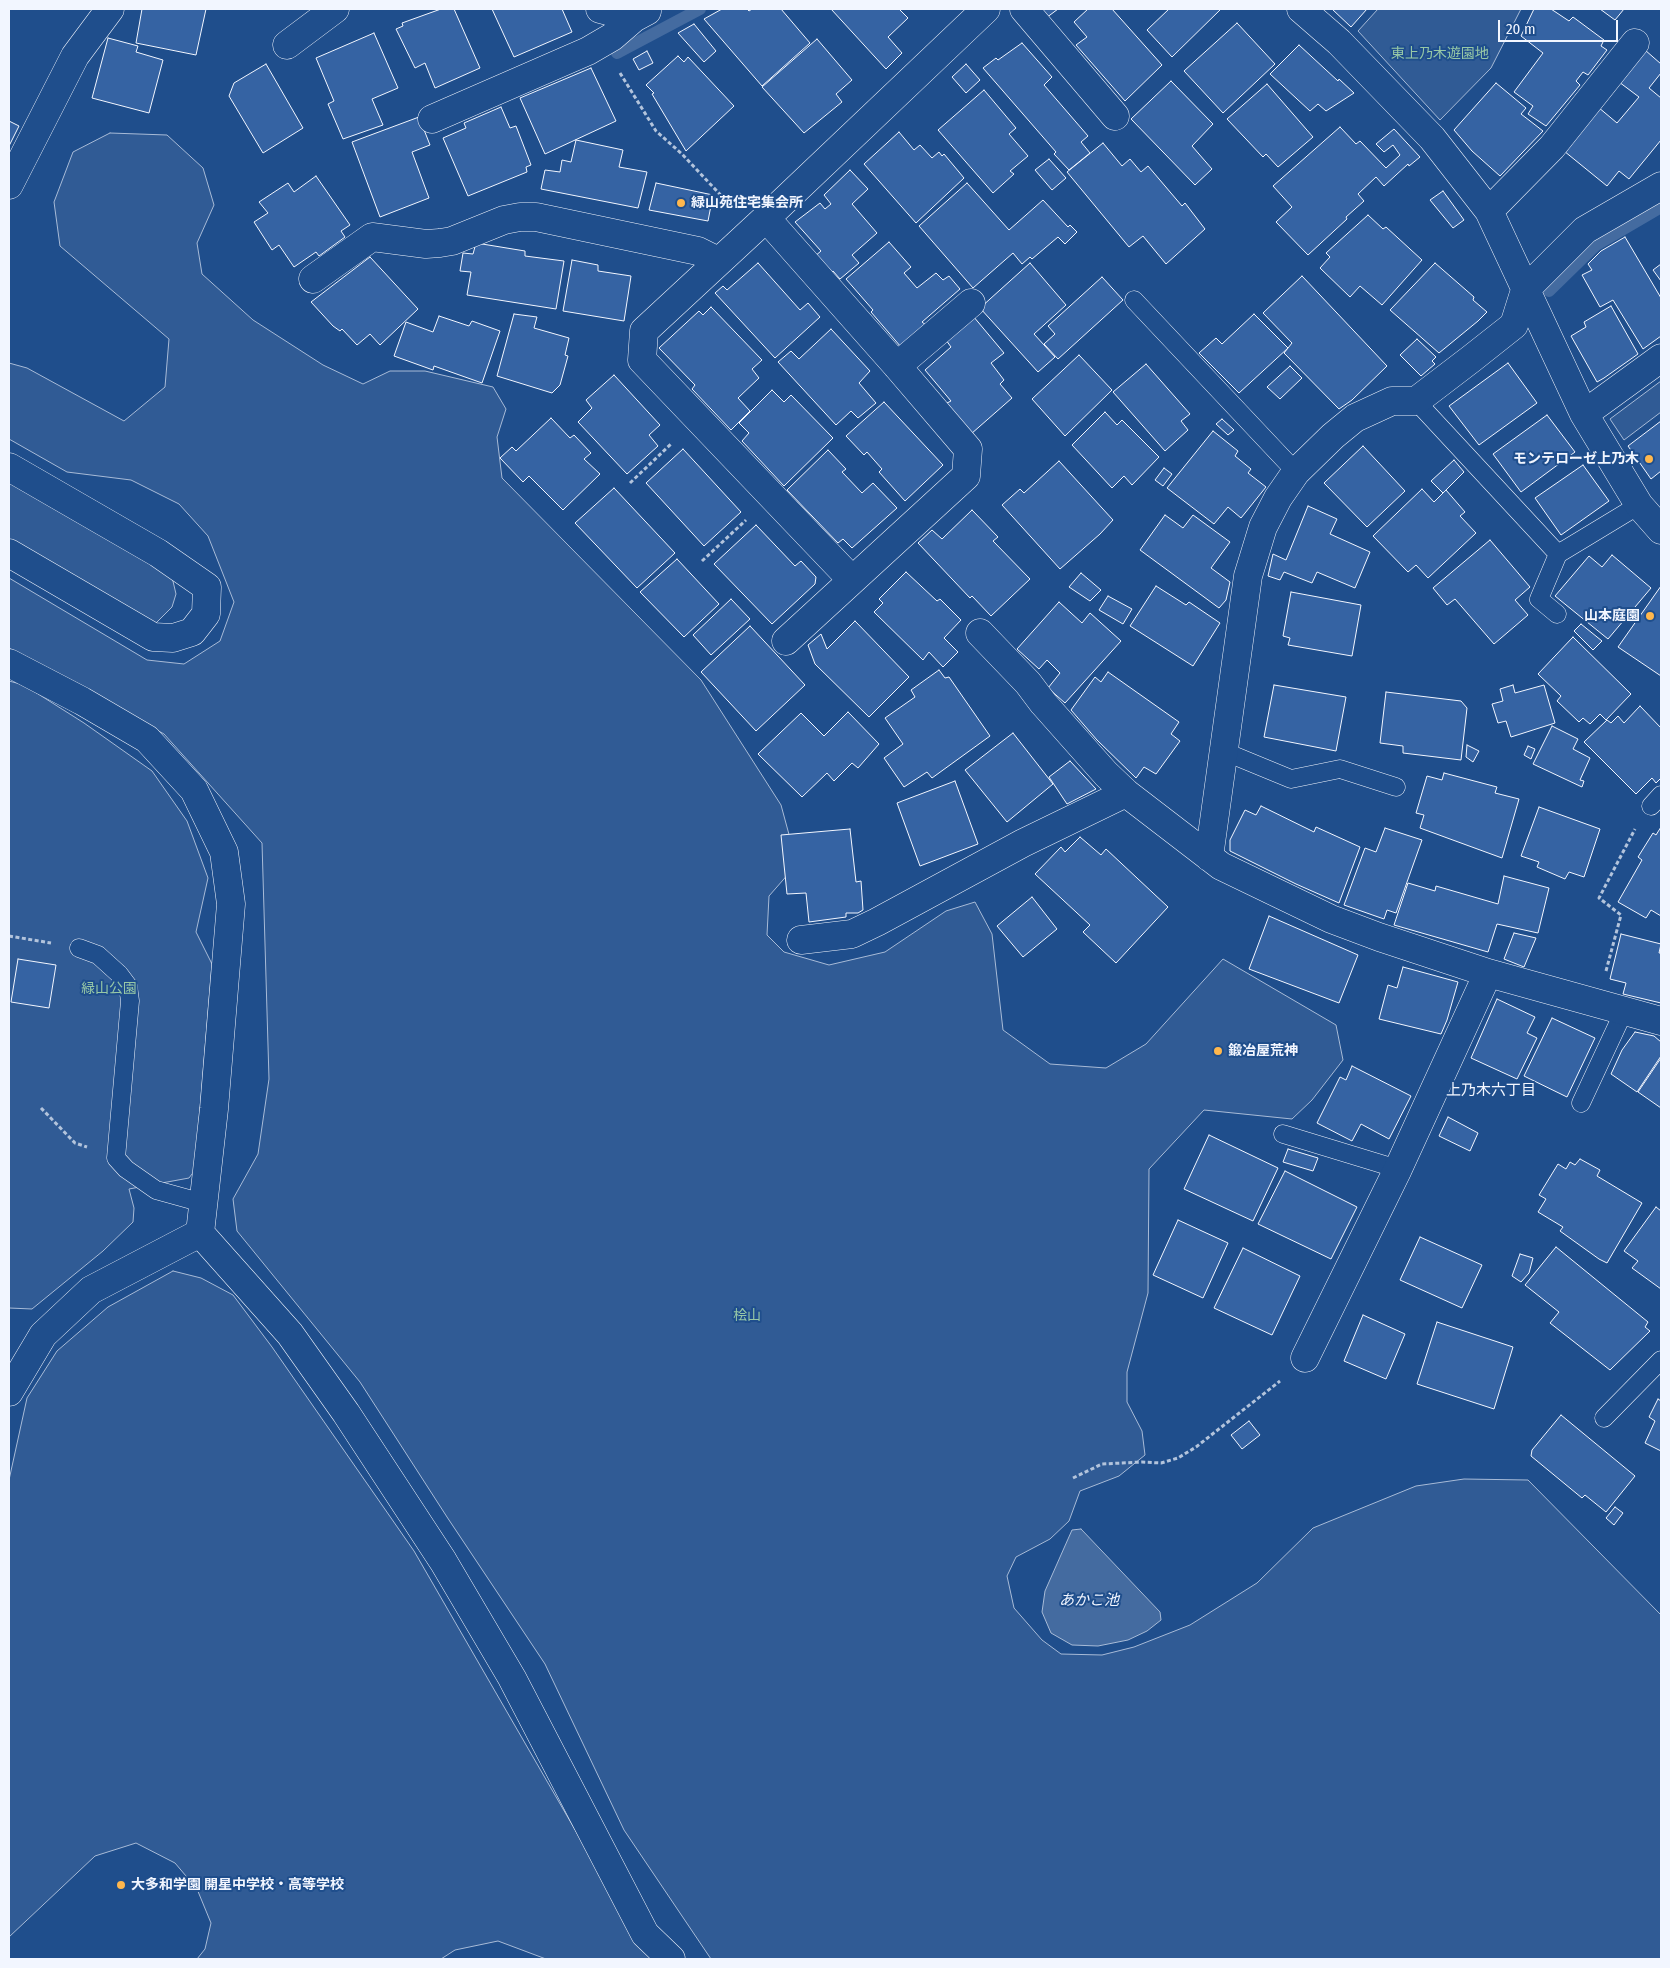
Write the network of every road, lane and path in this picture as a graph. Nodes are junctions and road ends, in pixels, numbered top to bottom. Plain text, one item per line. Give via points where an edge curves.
1 (110, 9) edge
2 (335, 9) edge
3 (600, 9) edge
4 (986, 9) edge
5 (1024, 9) edge
6 (1301, 9) edge
7 (642, 13) edge
8 (612, 37) junction
9 (1635, 43) dead end
10 (287, 45) dead end
11 (1115, 116) dead end
12 (432, 119) dead end
13 (9, 185) edge
14 (1661, 186) edge
15 (1489, 211) junction
16 (760, 224) junction
17 (718, 261) junction
18 (313, 279) dead end
19 (1525, 290) junction
20 (1134, 300) dead end
21 (971, 303) dead end
22 (1661, 358) edge
23 (897, 366) junction
24 (1416, 401) junction
25 (1584, 414) junction
26 (698, 419) junction
27 (9, 467) edge
28 (1296, 472) junction
29 (630, 483) dead end
30 (771, 496) junction
31 (1639, 505) junction
32 (1661, 530) edge
33 (9, 553) edge
34 (1558, 554) junction
35 (702, 561) dead end
36 (852, 580) junction
37 (1557, 614) dead end
38 (980, 634) dead end
39 (786, 641) dead end
40 (9, 663) edge
41 (1223, 751) junction
42 (1396, 788) dead end
43 (1126, 793) junction
44 (1656, 800) edge
45 (1209, 856) junction
46 (9, 936) edge
47 (801, 940) dead end
48 (79, 948) joint
49 (1488, 973) junction
50 (1597, 1004) junction
51 (1624, 1011) junction
52 (1661, 1021) edge
53 (1581, 1103) dead end
54 (41, 1108) dead end
55 (1284, 1134) dead end
56 (75, 1143) dead end
57 (1398, 1169) junction
58 (203, 1203) junction
59 (200, 1233) junction
60 (1304, 1358) joint
61 (1661, 1360) edge
62 (9, 1392) edge
63 (1604, 1418) dead end
64 (1073, 1478) dead end
65 (671, 1959) edge

1 - 13 street via 75,56
2 - 10 street
3 - 7 street
4 - 16 street
5 - 11 street
6 - 15 street via 1339,42 1432,138
7 - 8 street
8 - 12 street via 588,51
8 - 16 path via 611,56 656,131
9 - 15 street via 1552,147
14 - 19 street via 1585,230
15 - 19 street
16 - 17 street
16 - 23 street
17 - 18 street via 698,251 536,217 520,217 440,243 372,237
17 - 26 street via 644,331 642,360
19 - 24 street via 1514,325
19 - 25 street
20 - 28 lane
21 - 23 street
22 - 25 street
23 - 36 street via 968,449 966,476
24 - 28 street via 1392,401 1356,418
24 - 34 lane
25 - 31 street
26 - 29 path
26 - 30 street
27 - 33 street via 158,553 207,587 206,614 192,632 173,638 153,637
28 - 41 street via 1267,520 1248,576
30 - 35 path
30 - 36 street
31 - 32 street
31 - 34 lane
34 - 37 lane via 1539,599
36 - 39 street
38 - 43 street
40 - 58 street via 146,739 194,790 224,852 231,904
41 - 42 lane via 1291,779 1340,769
41 - 45 street
43 - 45 street
43 - 47 street via 1023,843 852,934
44 - 50 path via 1635,828 1599,898 1621,914
45 - 49 street via 1221,866 1331,918
46 - 48 path
48 - 58 lane via 98,955 128,986 130,1001 116,1158 156,1190
49 - 50 street
49 - 57 street
50 - 51 street
51 - 52 street
51 - 53 lane
54 - 56 path
55 - 57 lane
57 - 60 street
58 - 59 street
59 - 62 street via 91,1290 43,1335
59 - 65 street via 290,1334 443,1561 512,1678 646,1934
60 - 64 path via 1278,1382 1178,1458 1161,1462 1102,1464
61 - 63 lane

